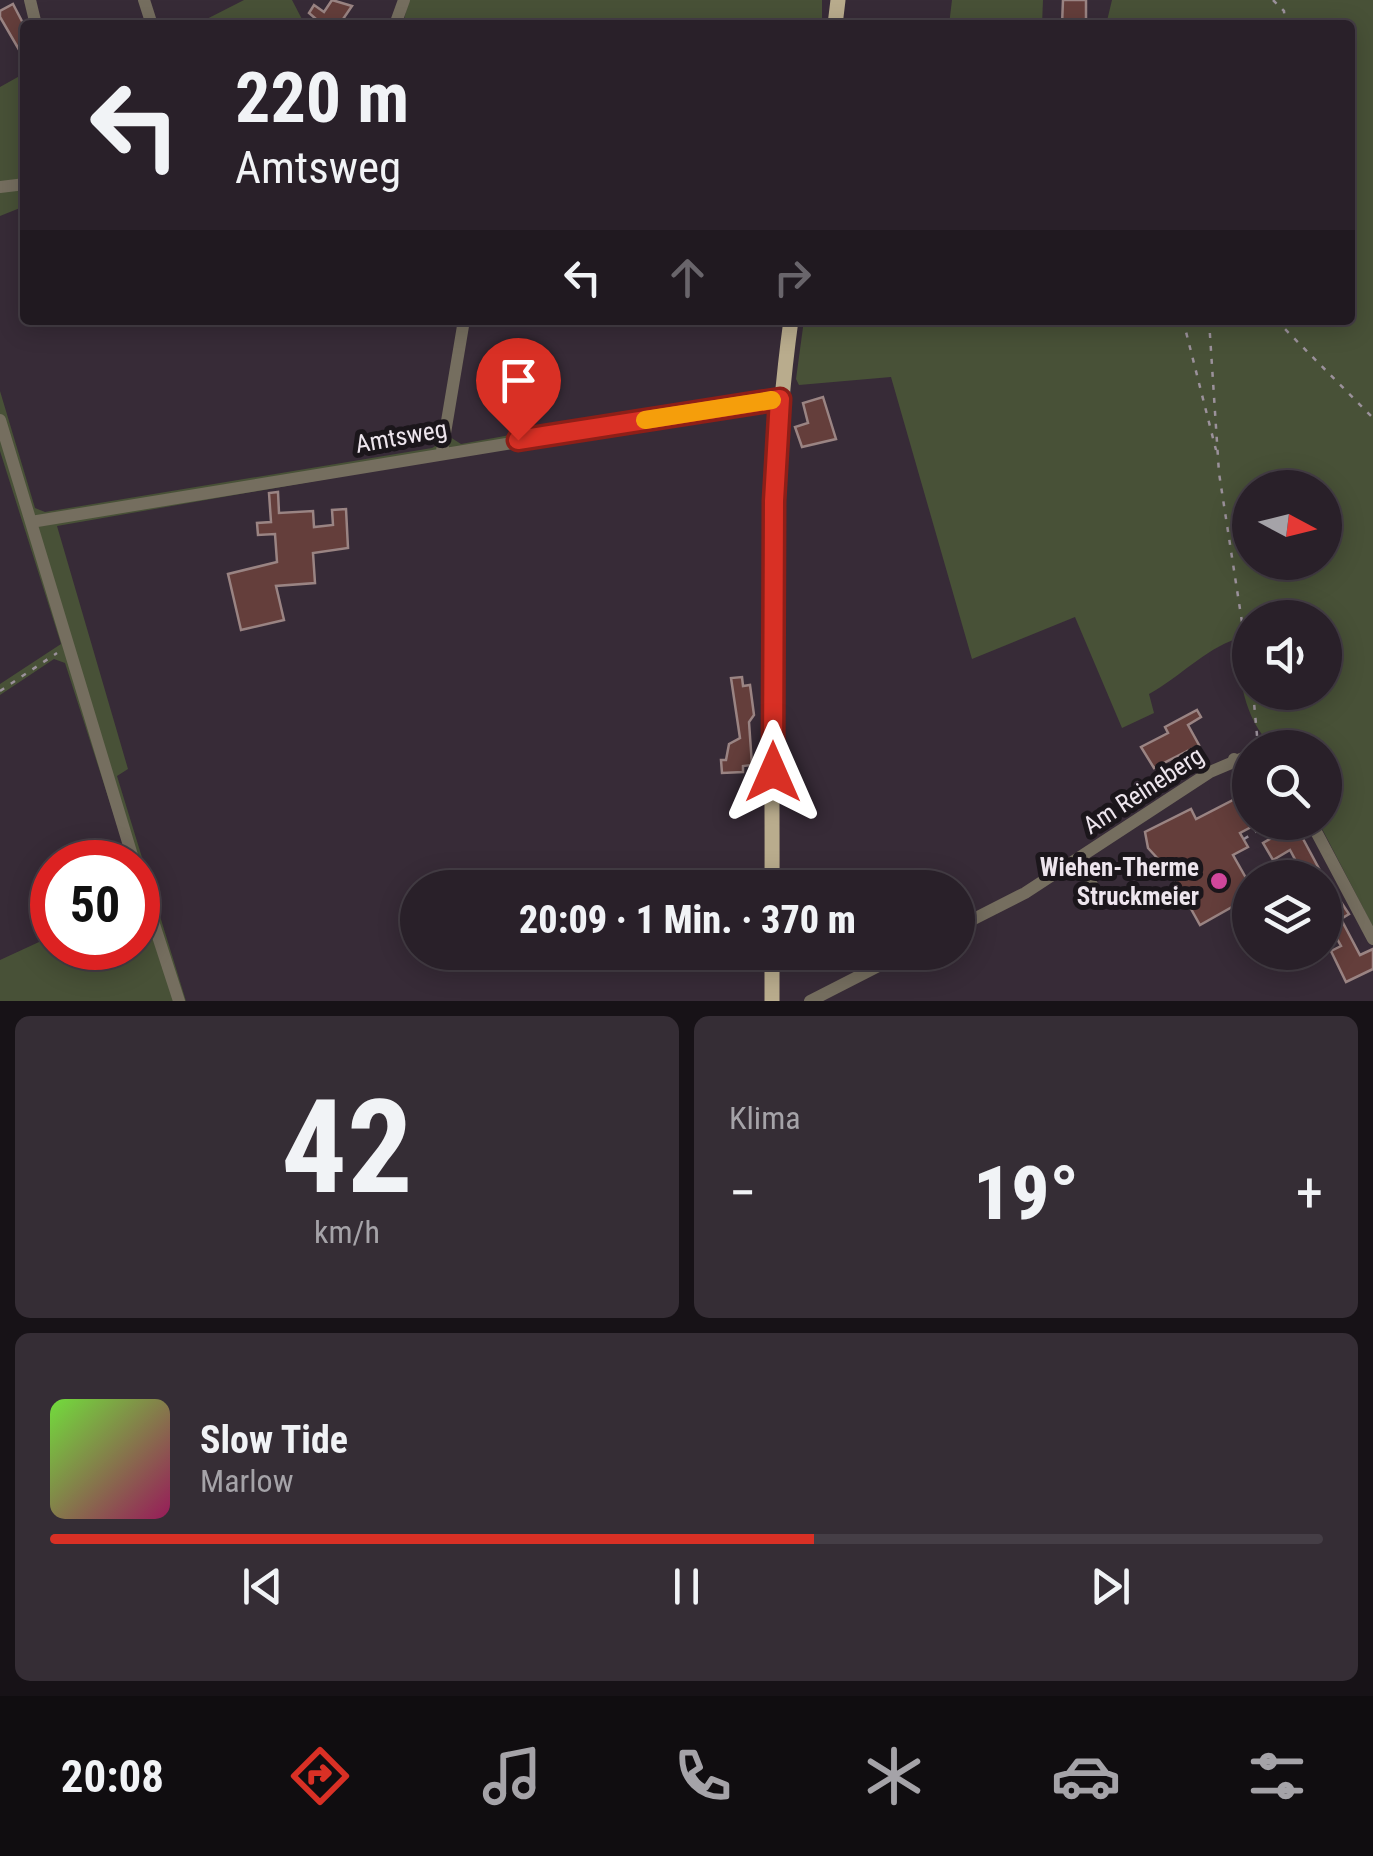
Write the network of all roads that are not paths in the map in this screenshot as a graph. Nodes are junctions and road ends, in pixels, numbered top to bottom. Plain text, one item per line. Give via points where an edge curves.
1 (463, 325) edge
2 (790, 325) edge
3 (780, 399) junction
4 (0, 420) edge
5 (442, 451) junction
6 (31, 522) junction
7 (1232, 761) edge
8 (127, 840) edge
9 (1321, 840) edge
10 (1077, 860) junction
11 (772, 870) edge
12 (1098, 894) dead end
13 (975, 917) edge
14 (1373, 939) edge
15 (160, 944) edge
16 (772, 970) edge
17 (871, 970) edge
18 (178, 1001) edge
19 (772, 1001) edge
20 (810, 1001) edge

1 - 5 street
2 - 3 main road
3 - 5 street, Amtsweg
3 - 11 main road
4 - 6 street
5 - 6 street, Amtsweg
6 - 8 street
7 - 10 street, Am Reineberg
9 - 14 street
10 - 12 street
10 - 13 street, Am Reineberg
15 - 18 street
16 - 19 main road
17 - 20 street

